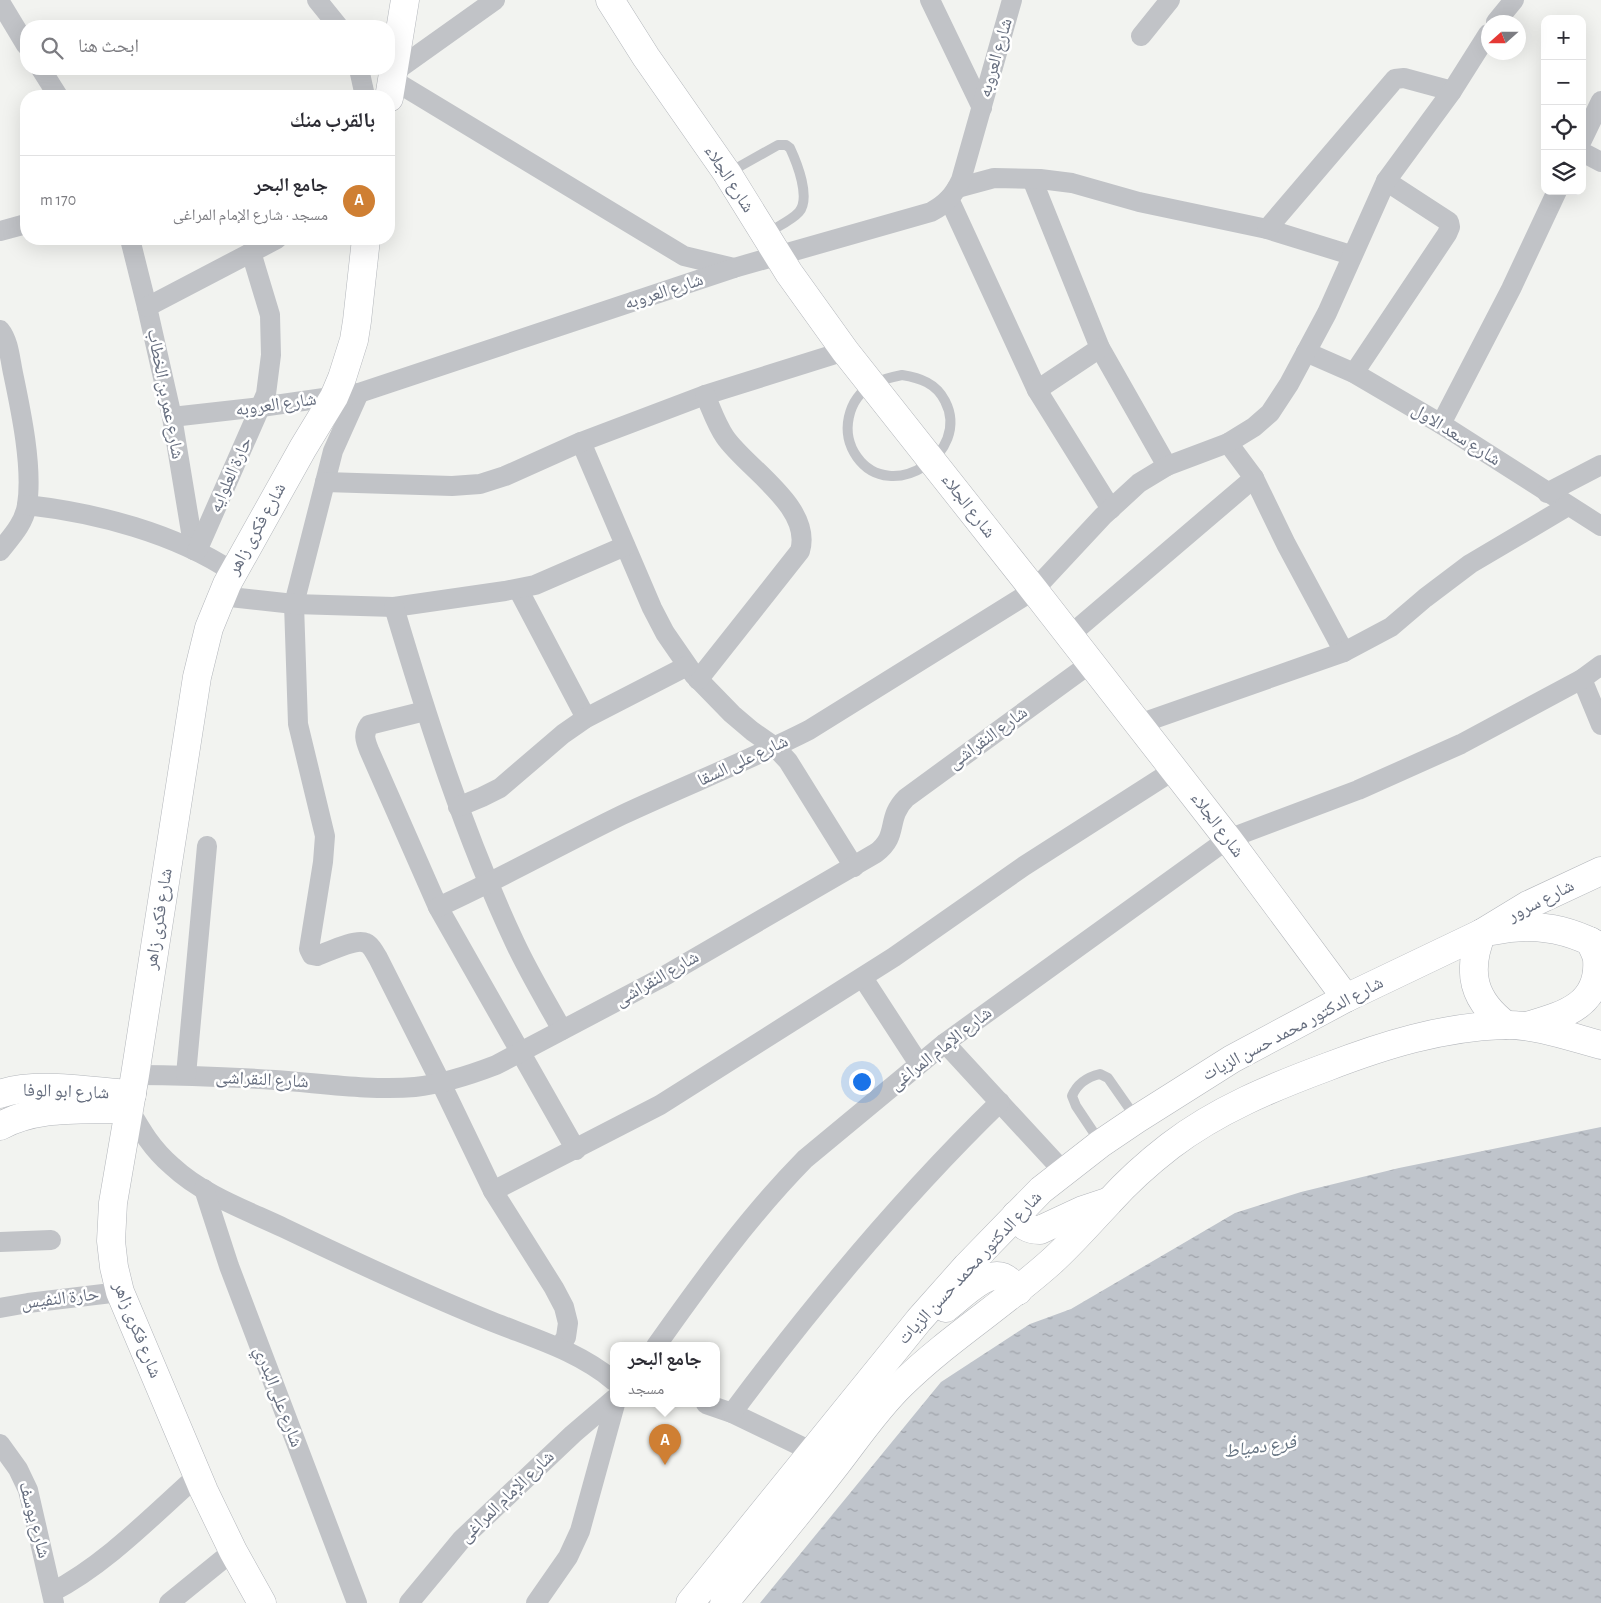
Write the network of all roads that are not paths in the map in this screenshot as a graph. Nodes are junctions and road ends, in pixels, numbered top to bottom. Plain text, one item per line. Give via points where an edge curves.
1 (317, 0) edge
2 (495, 0) edge
3 (610, 0) edge
4 (930, 0) edge
5 (1012, 0) edge
6 (1170, 0) edge
7 (1514, 0) edge
8 (0, 2) edge
9 (1502, 15) edge
10 (399, 16) edge
11 (333, 20) edge
12 (20, 34) edge
13 (1141, 36) dead end
14 (1481, 45) edge
15 (395, 54) edge
16 (45, 75) edge
17 (361, 75) edge
18 (392, 83) edge
19 (54, 90) edge
20 (364, 90) edge
21 (1452, 91) junction
22 (1601, 101) edge
23 (982, 108) junction
24 (1586, 132) edge
25 (1586, 154) edge
26 (1601, 162) edge
27 (727, 173) junction
28 (1032, 179) junction
29 (1386, 181) junction
30 (953, 193) junction
31 (1555, 195) edge
32 (20, 226) edge
33 (1267, 229) junction
34 (0, 231) edge
35 (132, 245) edge
36 (264, 245) edge
37 (365, 245) edge
38 (772, 245) junction
39 (251, 252) junction
40 (1351, 256) junction
41 (734, 268) junction
42 (148, 307) junction
43 (0, 330) edge
44 (1100, 348) junction
45 (845, 351) junction
46 (1306, 352) junction
47 (1354, 373) junction
48 (872, 385) junction
49 (1037, 390) junction
50 (347, 395) junction
51 (705, 395) junction
52 (261, 408) junction
53 (172, 417) junction
54 (1441, 424) junction
55 (581, 442) junction
56 (1228, 443) junction
57 (932, 460) junction
58 (1601, 465) edge
59 (1167, 466) junction
60 (1254, 478) junction
61 (325, 482) junction
62 (1547, 493) junction
63 (27, 505) junction
64 (1568, 506) junction
65 (1111, 509) junction
66 (1601, 526) edge
67 (625, 546) junction
68 (0, 551) edge
69 (196, 551) junction
70 (227, 584) junction
71 (518, 588) junction
72 (1034, 590) junction
73 (294, 604) junction
74 (394, 607) junction
75 (1070, 635) junction
76 (1344, 652) junction
77 (1091, 663) junction
78 (1601, 664) edge
79 (693, 673) junction
80 (1582, 679) junction
81 (425, 711) junction
82 (586, 718) junction
83 (1139, 724) junction
84 (1601, 725) edge
85 (775, 747) junction
86 (1174, 770) junction
87 (458, 807) junction
88 (1228, 839) junction
89 (207, 846) dead end
90 (854, 867) junction
91 (1601, 872) edge
92 (489, 884) junction
93 (438, 907) junction
94 (1482, 933) junction
95 (1596, 944) edge
96 (863, 978) junction
97 (1346, 998) junction
98 (1515, 1026) junction
99 (562, 1030) junction
100 (945, 1043) junction
101 (1601, 1045) edge
102 (521, 1051) junction
103 (919, 1064) junction
104 (186, 1076) junction
105 (441, 1083) junction
106 (132, 1093) junction
107 (0, 1094) edge
108 (1000, 1102) junction
109 (1136, 1119) junction
110 (0, 1126) edge
111 (1101, 1144) junction
112 (576, 1150) junction
113 (1064, 1172) junction
114 (204, 1189) junction
115 (493, 1192) junction
116 (1110, 1201) junction
117 (1016, 1215) junction
118 (51, 1240) dead end
119 (0, 1242) edge
120 (1018, 1291) junction
121 (120, 1292) junction
122 (0, 1308) edge
123 (919, 1320) junction
124 (659, 1342) edge
125 (560, 1347) junction
126 (610, 1378) edge
127 (610, 1403) edge
128 (615, 1407) edge
129 (715, 1407) edge
130 (732, 1413) junction
131 (0, 1444) edge
132 (813, 1452) junction
133 (197, 1476) junction
134 (233, 1551) junction
135 (53, 1598) edge
136 (169, 1603) edge
137 (262, 1603) edge
138 (357, 1603) edge
139 (410, 1603) edge
140 (536, 1603) edge
141 (690, 1603) edge
142 (724, 1603) edge

1 - 11 street
2 - 18 street
3 - 27 street, شارع الجلاء
4 - 23 street
5 - 23 street, شارع العروبه
6 - 13 street
7 - 9 street
8 - 12 street
10 - 15 street
14 - 21 street, شارع على السقا
16 - 19 street
17 - 20 street
18 - 41 street via 684,256
21 - 29 street, شارع على السقا
21 - 33 street via 1404,78 1394,79
22 - 24 street
23 - 30 street, شارع العروبه
25 - 26 street
27 - 38 street, شارع الجلاء
27 - 38 lane via 778,145 790,148 805,200
28 - 30 street via 994,178
28 - 33 street via 1072,184
28 - 44 street
29 - 40 street, شارع على السقا
29 - 47 street via 1449,222 1450,227
30 - 38 street, شارع العروبه via 942,206 919,216
30 - 49 street
31 - 54 street
32 - 34 street
33 - 40 street
35 - 42 street, شارع عمر بن الخطاب
36 - 39 street
37 - 50 street, شارع فكرى زاهر via 358,321 342,378
38 - 41 street, شارع العروبه
38 - 45 street, شارع الجلاء
39 - 42 street
39 - 52 street, حارة العلوايه via 266,299 271,328 270,368
40 - 46 street, شارع على السقا
41 - 50 street, شارع العروبه
42 - 53 street, شارع عمر بن الخطاب
43 - 63 street via 8,349 21,411 29,474
44 - 49 street
44 - 59 street
45 - 48 street, شارع الجلاء
45 - 51 street
46 - 47 street, شارع سعد الاول
46 - 56 street, شارع على السقا via 1270,413
47 - 54 street, شارع سعد الاول
48 - 57 street, شارع الجلاء
48 - 57 lane via 887,378 917,377 930,383 941,394 951,422 942,450
48 - 57 lane via 851,409 847,426 849,442 857,457 870,469 885,475 902,476
49 - 65 street
50 - 52 street, شارع العروبه
50 - 61 street
50 - 70 street, شارع فكرى زاهر via 303,448
51 - 55 street
51 - 79 street via 724,436 794,512 802,531 802,542 800,550
52 - 53 street, شارع العروبه
52 - 69 street, حارة العلوايه
53 - 69 street, شارع عمر بن الخطاب
54 - 62 street, شارع سعد الاول
55 - 61 street via 480,484
55 - 67 street
56 - 59 street, شارع على السقا
56 - 60 street
57 - 72 street, شارع الجلاء
58 - 62 street
59 - 65 street, شارع على السقا via 1139,483
60 - 75 street
60 - 76 street
61 - 73 street
62 - 64 street, شارع سعد الاول
63 - 68 street via 23,519
63 - 69 street via 113,521
64 - 66 street, شارع سعد الاول
64 - 76 street via 1470,564 1391,627
65 - 72 street, شارع على السقا
67 - 71 street via 535,585
67 - 79 street via 665,634
69 - 70 street
70 - 73 street
70 - 106 street, شارع فكرى زاهر via 209,628 197,677
71 - 74 street
71 - 82 street
72 - 75 street, شارع الجلاء
72 - 85 street, شارع على السقا via 809,730
73 - 74 street
73 - 105 street via 298,724 325,836 309,949 312,955 318,956 355,942 368,943
74 - 81 street
75 - 77 street, شارع الجلاء
76 - 83 street
77 - 83 street, شارع الجلاء
77 - 90 street, شارع النقراشى via 906,798 894,813 890,838 885,847
78 - 80 street, شارع الإمام المراغى
79 - 82 street
79 - 85 street via 742,723
80 - 84 street
80 - 88 street, شارع الإمام المراغى via 1461,744 1358,790
81 - 87 street
81 - 93 street via 369,725 364,736
82 - 87 street via 500,788
83 - 86 street, شارع الجلاء
85 - 90 street via 794,769
85 - 92 street, شارع على السقا via 623,814
86 - 88 street, شارع الجلاء
86 - 96 street via 1024,866
87 - 92 street
88 - 97 street, شارع الجلاء
88 - 100 street, شارع الإمام المراغى
89 - 104 street
90 - 99 street, شارع النقراشى via 661,978
91 - 94 street, شارع سرور via 1528,905
92 - 93 street, شارع على السقا
92 - 99 street via 516,945
93 - 102 street
94 - 95 street via 1526,926 1548,928
94 - 97 street, شارع الدكتور محمد حسن الزيات
94 - 98 street via 1475,950 1475,984 1492,1014
95 - 98 street via 1598,982 1587,1002 1568,1014
96 - 103 street
96 - 112 street via 660,1105
97 - 109 street, شارع الدكتور محمد حسن الزيات via 1232,1059
98 - 101 street
98 - 116 street, شارع الدكتور محمد حسن الزيات via 1466,1028 1389,1044 1260,1094 1171,1145
99 - 102 street, شارع النقراشى
100 - 103 street, شارع الإمام المراغى
100 - 108 street
102 - 105 street, شارع النقراشى via 469,1076
102 - 112 street
103 - 124 street, شارع الإمام المراغى via 805,1159 785,1180 717,1262
104 - 105 street, شارع النقراشى via 389,1088
104 - 106 street, شارع النقراشى
105 - 115 street
106 - 107 street, شارع ابو الوفا via 37,1088
106 - 110 street, شارع ابو الوفا via 18,1118
106 - 114 street via 147,1141 172,1167
106 - 121 street, شارع فكرى زاهر via 111,1222 112,1254
108 - 113 street
108 - 130 street via 952,1149 838,1278
109 - 111 street, شارع الدكتور محمد حسن الزيات
109 - 111 lane via 1108,1078 1100,1074 1091,1076 1076,1087 1072,1096
111 - 113 street, شارع الدكتور محمد حسن الزيات
112 - 115 street
113 - 117 street, شارع الدكتور محمد حسن الزيات
114 - 125 street via 440,1300
114 - 138 street, شارع على البدري via 229,1266
115 - 125 street via 564,1306 568,1323 566,1337
116 - 117 street via 1040,1230 1026,1227
116 - 120 street, شارع الدكتور محمد حسن الزيات via 1083,1231
117 - 123 street, شارع الدكتور محمد حسن الزيات
118 - 119 street
120 - 123 street via 1008,1280 988,1276 946,1308
120 - 142 street, شارع الدكتور محمد حسن الزيات via 951,1340 899,1386
121 - 122 street, حارة النفيس
121 - 133 street, شارع فكرى زاهر
123 - 132 street, شارع الدكتور محمد حسن الزيات
125 - 126 street
127 - 139 street, شارع الإمام المراغى via 462,1539
128 - 140 street via 580,1531 568,1557
129 - 130 street
130 - 132 street
131 - 135 street, شارع يوسف via 28,1490
132 - 141 street, شارع الدكتور محمد حسن الزيات
133 - 134 street, شارع فكرى زاهر
133 - 135 street
134 - 136 street
134 - 137 street, شارع فكرى زاهر

